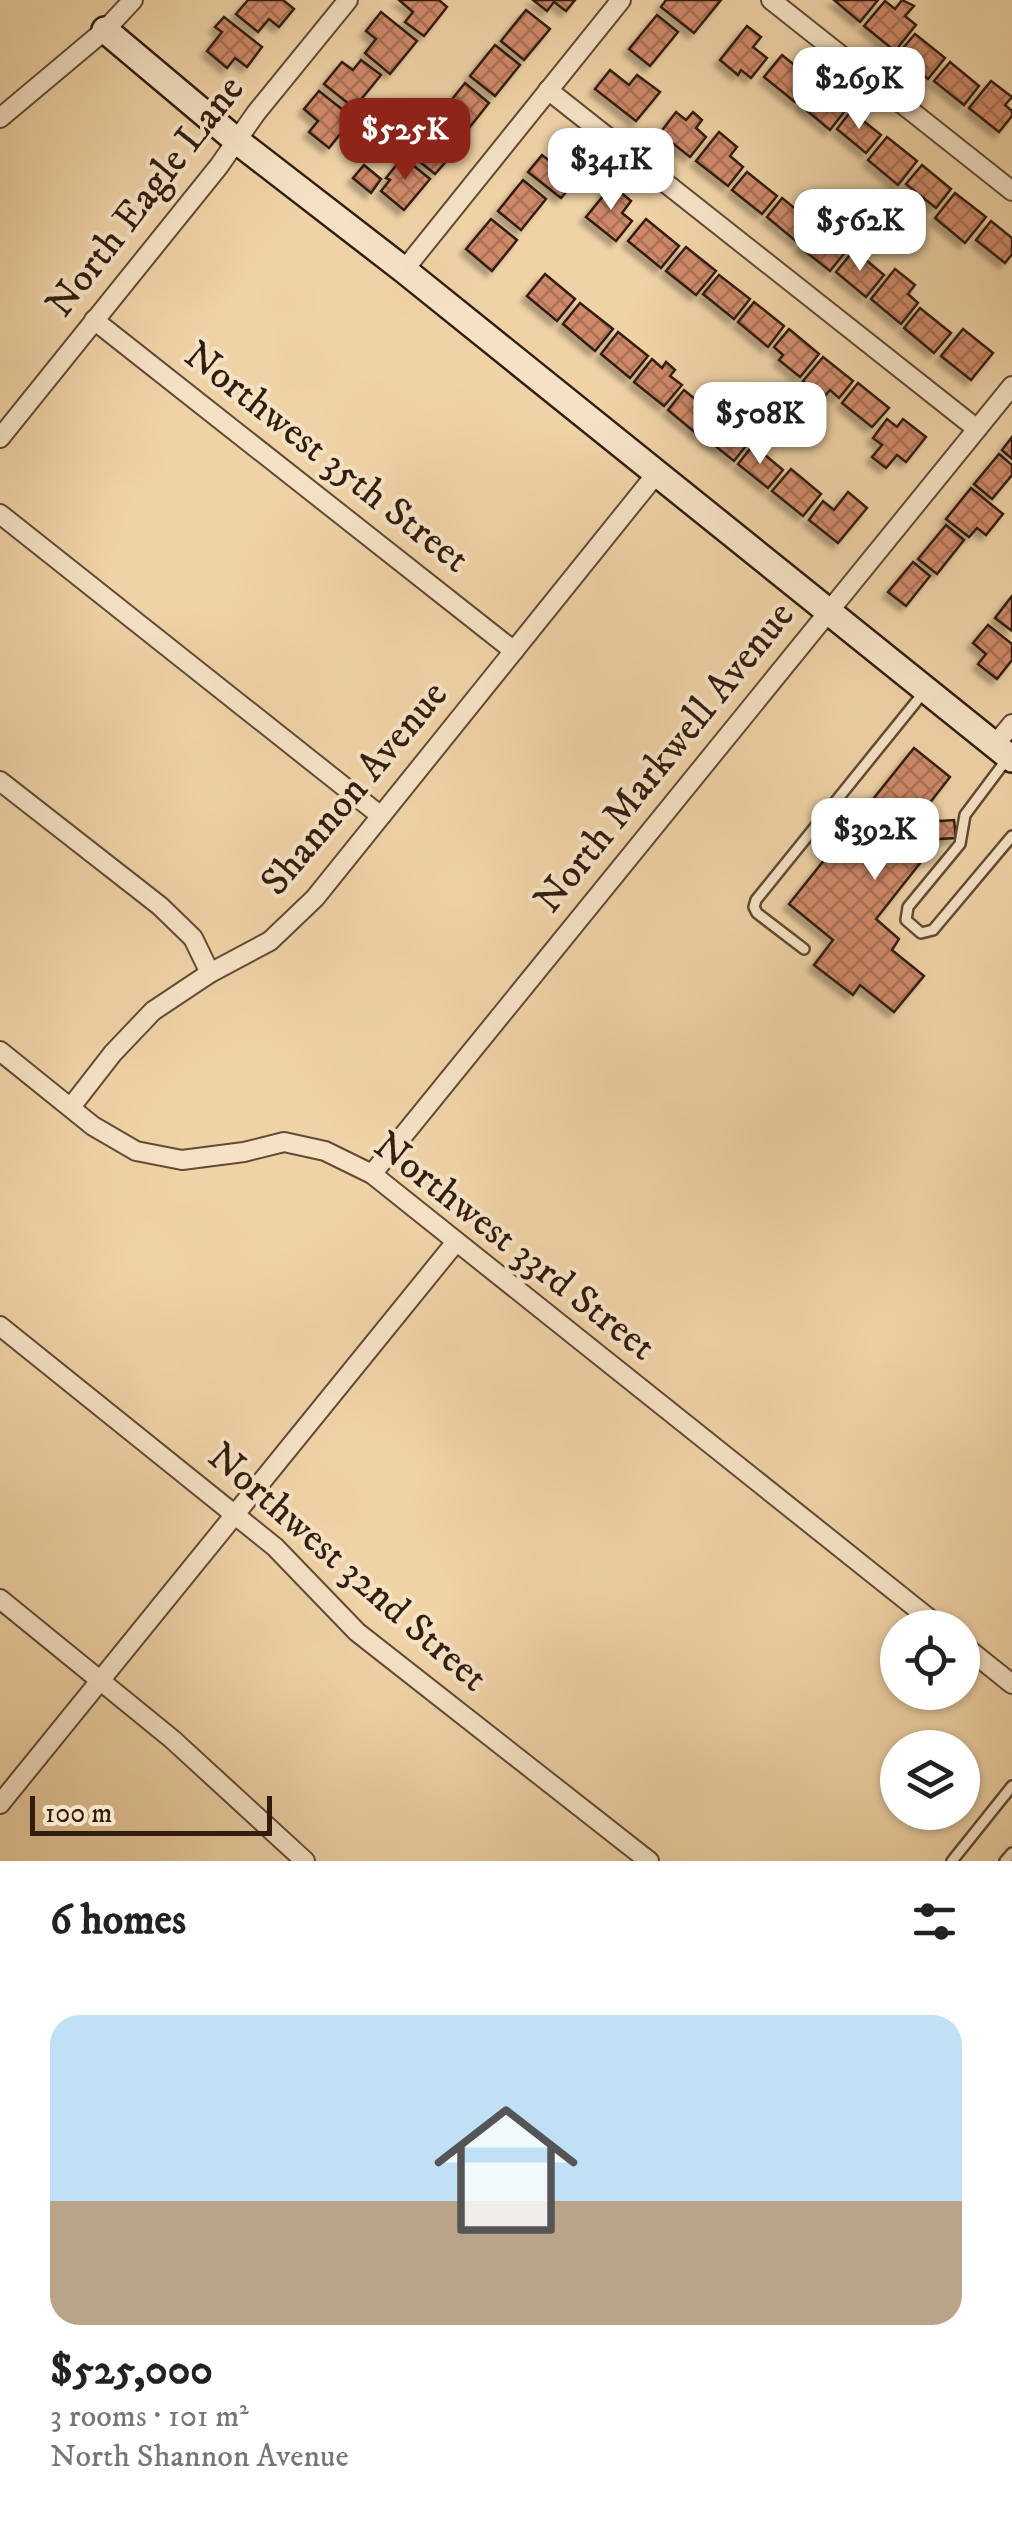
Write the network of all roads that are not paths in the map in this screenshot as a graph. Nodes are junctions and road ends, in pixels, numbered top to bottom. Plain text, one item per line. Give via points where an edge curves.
1 (133, 0) edge
2 (348, 0) edge
3 (621, 0) edge
4 (772, 0) edge
5 (106, 30) junction
6 (548, 90) junction
7 (0, 118) edge
8 (237, 141) junction
9 (1012, 192) edge
10 (404, 270) junction
11 (94, 320) junction
12 (1012, 386) edge
13 (977, 429) junction
14 (0, 438) edge
15 (656, 473) junction
16 (0, 514) edge
17 (829, 612) junction
18 (514, 651) junction
19 (926, 690) junction
20 (1012, 724) edge
21 (1005, 754) edge
22 (0, 781) edge
23 (380, 816) junction
24 (1012, 836) edge
25 (804, 949) dead end
26 (210, 973) junction
27 (0, 1051) edge
28 (71, 1107) junction
29 (372, 1174) junction
30 (456, 1242) junction
31 (0, 1326) edge
32 (235, 1513) junction
33 (0, 1598) edge
34 (918, 1610) edge
35 (980, 1658) edge
36 (102, 1680) junction
37 (1012, 1684) edge
38 (1012, 1786) edge
39 (0, 1804) edge
40 (1012, 1853) edge
41 (305, 1861) edge
42 (649, 1861) edge
43 (952, 1861) edge
44 (1006, 1861) edge

1 - 5 street
2 - 8 street, North Eagle Lane
3 - 6 street
4 - 9 street
5 - 7 street
5 - 8 street
6 - 10 street
6 - 13 street
8 - 10 street
8 - 11 street, North Eagle Lane
10 - 15 street
11 - 14 street, North Eagle Lane
11 - 18 street, Northwest 35th Street
12 - 13 street, North Markwell Avenue
13 - 17 street, North Markwell Avenue
15 - 17 street
15 - 18 street, Shannon Avenue
16 - 23 street
17 - 19 street
17 - 29 street, North Markwell Avenue
18 - 23 street, Shannon Avenue
19 - 21 street
19 - 25 lane via 756,900 757,913
20 - 21 street
21 - 24 lane via 965,815 960,844 908,908 906,920 920,934 933,930
22 - 26 street via 160,906 193,938
23 - 26 street, Shannon Avenue via 289,924
26 - 28 street, Shannon Avenue via 144,1020
27 - 28 street, Northwest 33rd Street
28 - 29 street, Northwest 33rd Street via 136,1151 182,1160 284,1142 325,1151
29 - 30 street, Northwest 33rd Street
30 - 32 street
30 - 34 street, Northwest 33rd Street
31 - 32 street, Northwest 32nd Street
32 - 36 street
32 - 42 street, Northwest 32nd Street via 357,1632
33 - 36 street
35 - 37 street
36 - 39 street
36 - 41 street
38 - 43 lane
40 - 44 lane

